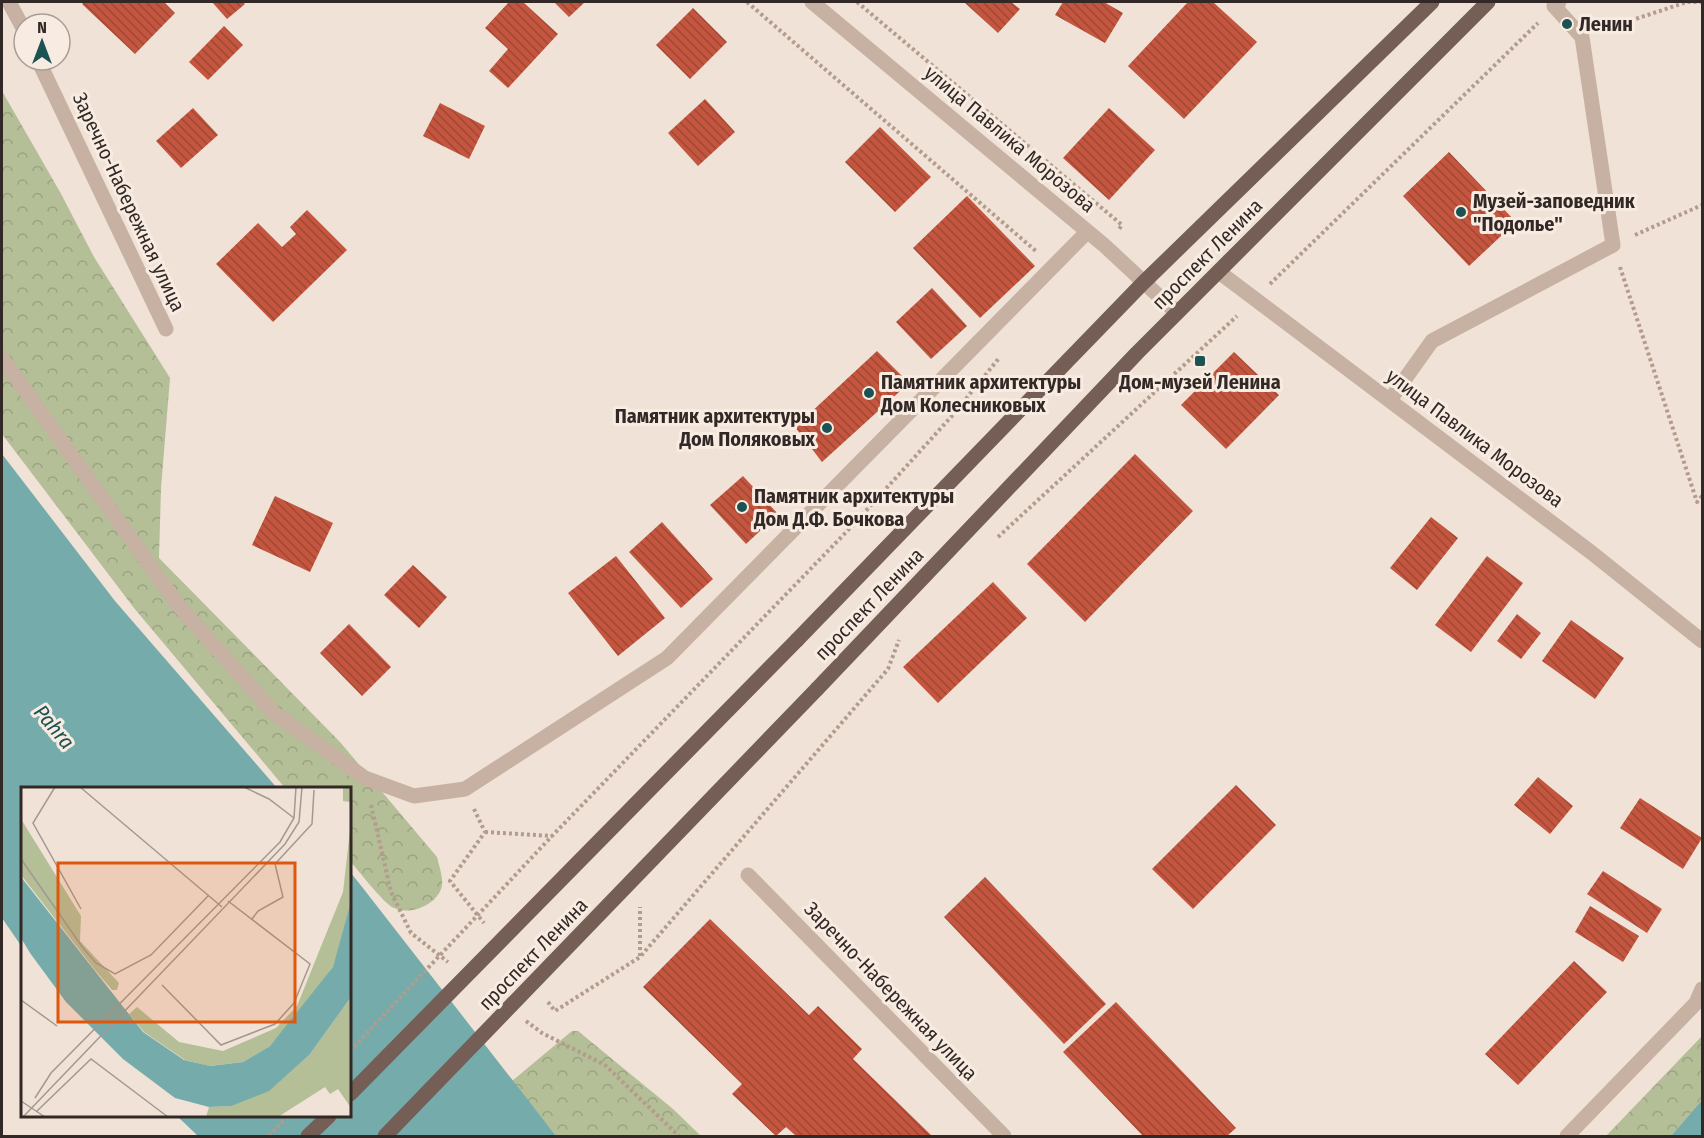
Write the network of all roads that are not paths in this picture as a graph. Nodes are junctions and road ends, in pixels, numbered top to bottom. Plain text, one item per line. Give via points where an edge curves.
1 (812, 2) edge
2 (1432, 2) edge
3 (1488, 2) edge
4 (1557, 4) edge
5 (44, 72) edge
6 (1087, 232) junction
7 (1219, 272) junction
8 (1143, 283) junction
9 (1177, 313) junction
10 (166, 329) dead end
11 (2, 358) edge
12 (1390, 400) junction
13 (1702, 641) edge
14 (748, 875) dead end
15 (1702, 989) edge
16 (351, 1093) edge
17 (328, 1117) edge
18 (308, 1137) edge
19 (385, 1137) edge
20 (1004, 1137) edge
21 (1567, 1137) edge

1 - 6 street, улица Павлика Морозова
2 - 8 main road, проспект Ленина
3 - 7 main road, проспект Ленина
4 - 12 street via 1582,37 1613,245 1432,341
5 - 10 street, Заречно-Набережная улица
6 - 8 street, улица Павлика Морозова
6 - 11 street via 667,658 465,789 414,796 365,778 274,713 179,606
7 - 9 main road, проспект Ленина
7 - 12 street, улица Павлика Морозова
8 - 9 street, улица Павлика Морозова
8 - 16 main road, проспект Ленина, bridge
9 - 19 main road, проспект Ленина, bridge
12 - 13 street, улица Павлика Морозова
14 - 20 street, Заречно-Набережная улица
15 - 21 street via 1696,1003
17 - 18 main road

